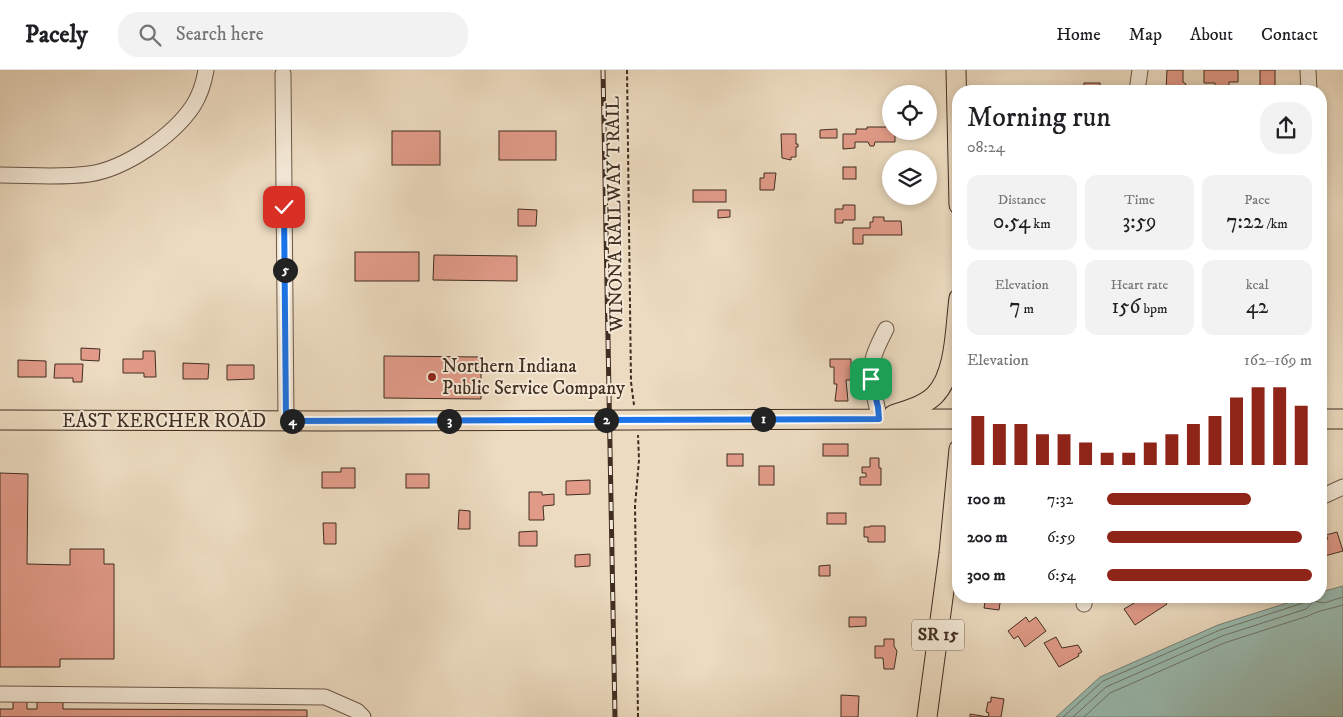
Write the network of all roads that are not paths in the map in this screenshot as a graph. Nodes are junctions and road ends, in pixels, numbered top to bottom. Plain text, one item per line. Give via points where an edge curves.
1 (206, 70) edge
2 (956, 70) edge
3 (1140, 70) edge
4 (1308, 70) edge
5 (283, 74) dead end
6 (956, 85) edge
7 (1139, 85) edge
8 (1309, 85) edge
9 (0, 175) edge
10 (886, 329) dead end
11 (952, 353) edge
12 (879, 419) junction
13 (952, 419) edge
14 (1327, 419) edge
15 (1343, 419) edge
16 (0, 420) edge
17 (286, 421) junction
18 (1343, 486) edge
19 (1327, 494) edge
20 (952, 549) edge
21 (0, 694) edge
22 (363, 717) edge
23 (927, 717) edge

1 - 9 street via 192,106 158,141 126,161 90,174
2 - 6 main road
3 - 7 street
4 - 8 street
5 - 17 street
10 - 12 street via 874,354 871,370
11 - 12 main road via 950,369 934,396 914,408
12 - 13 main road, EAST KERCHER ROAD
12 - 17 main road, EAST KERCHER ROAD
14 - 15 main road
16 - 17 main road, EAST KERCHER ROAD
18 - 19 street
20 - 23 main road, SR 15
21 - 22 street via 325,697 357,711

